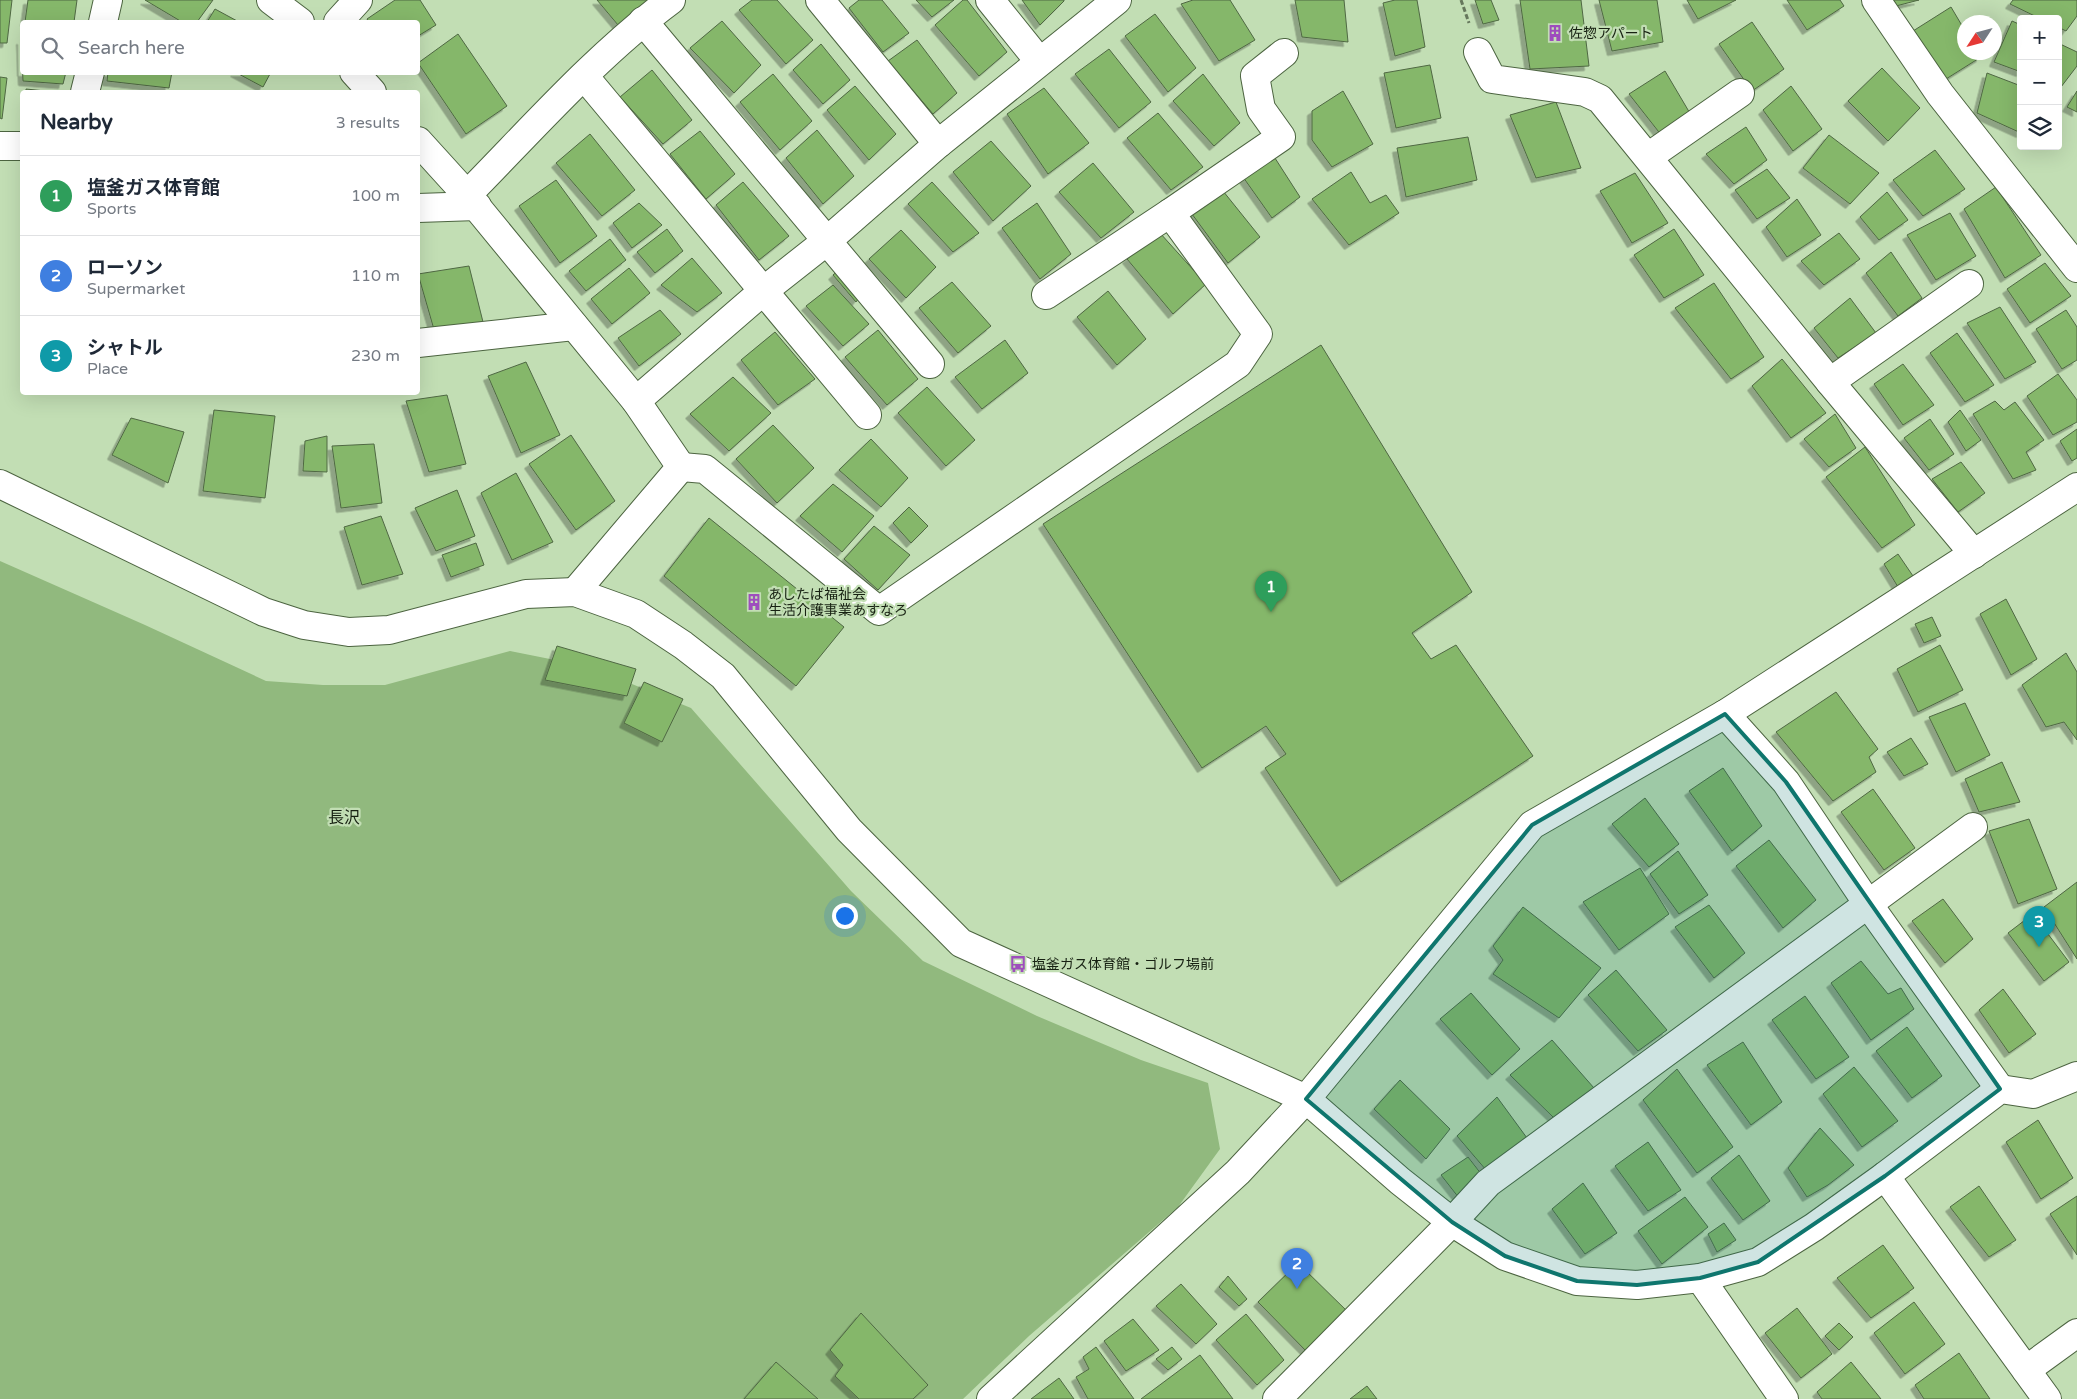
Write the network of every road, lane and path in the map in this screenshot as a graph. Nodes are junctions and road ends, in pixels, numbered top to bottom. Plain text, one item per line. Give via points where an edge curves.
1 (108, 0) edge
2 (271, 0) edge
3 (358, 0) edge
4 (671, 0) edge
5 (820, 0) edge
6 (990, 0) edge
7 (1116, 0) edge
8 (1876, 0) edge
9 (103, 20) edge
10 (297, 20) edge
11 (340, 20) edge
12 (643, 21) junction
13 (1478, 52) dead end
14 (1284, 53) dead end
15 (1039, 61) junction
16 (89, 75) edge
17 (357, 75) edge
18 (584, 76) junction
19 (86, 90) edge
20 (370, 90) edge
21 (1740, 93) dead end
22 (420, 143) edge
23 (938, 144) junction
24 (0, 146) edge
25 (20, 146) edge
26 (1648, 157) junction
27 (472, 201) junction
28 (420, 208) edge
29 (1170, 212) junction
30 (828, 240) junction
31 (2077, 268) edge
32 (1969, 284) dead end
33 (762, 292) junction
34 (1046, 295) dead end
35 (574, 326) junction
36 (420, 343) edge
37 (930, 364) dead end
38 (1830, 382) junction
39 (636, 401) junction
40 (866, 415) dead end
41 (681, 467) junction
42 (0, 484) edge
43 (2077, 487) edge
44 (1974, 554) junction
45 (575, 592) junction
46 (1726, 714) junction
47 (1973, 827) dead end
48 (1868, 904) junction
49 (2077, 1076) edge
50 (2000, 1089) junction
51 (1306, 1099) junction
52 (1885, 1176) junction
53 (1452, 1222) junction
54 (1700, 1278) junction
55 (2077, 1333) edge
56 (2026, 1370) junction
57 (991, 1399) edge
58 (1277, 1399) edge
59 (1784, 1399) edge
60 (2047, 1399) edge

1 - 9 street
2 - 10 street
3 - 11 street
4 - 12 street
5 - 23 street
6 - 15 street
7 - 15 street
8 - 31 street via 1940,94
12 - 18 street
12 - 30 street
13 - 26 street via 1492,79 1585,92 1600,98
14 - 29 street via 1255,76 1261,110 1281,137
15 - 23 street
16 - 19 street
17 - 20 street
18 - 27 street
18 - 33 street
21 - 26 street
22 - 27 street
23 - 30 street
24 - 25 street
26 - 38 street
27 - 28 street
27 - 35 street
29 - 34 street
29 - 41 street via 1258,334 1238,364 879,611 705,469
30 - 33 street
30 - 37 street
32 - 38 street
33 - 39 street
33 - 40 street
35 - 36 street
35 - 39 street
38 - 44 street
39 - 41 street
41 - 45 street
42 - 45 street via 264,612 304,625 349,632 389,630 526,594
43 - 44 street
44 - 46 street
45 - 51 street via 636,614 723,676 850,830 961,943
46 - 48 street via 1786,782
46 - 51 street via 1532,825
47 - 48 street
48 - 50 street
48 - 53 street via 1488,1183
49 - 50 street via 2033,1094
50 - 52 street
51 - 53 street
51 - 57 street via 1238,1172
52 - 54 street via 1758,1262
52 - 56 street
53 - 54 street via 1505,1256 1577,1281 1637,1285
53 - 58 street
54 - 59 street
55 - 56 street
56 - 60 street

